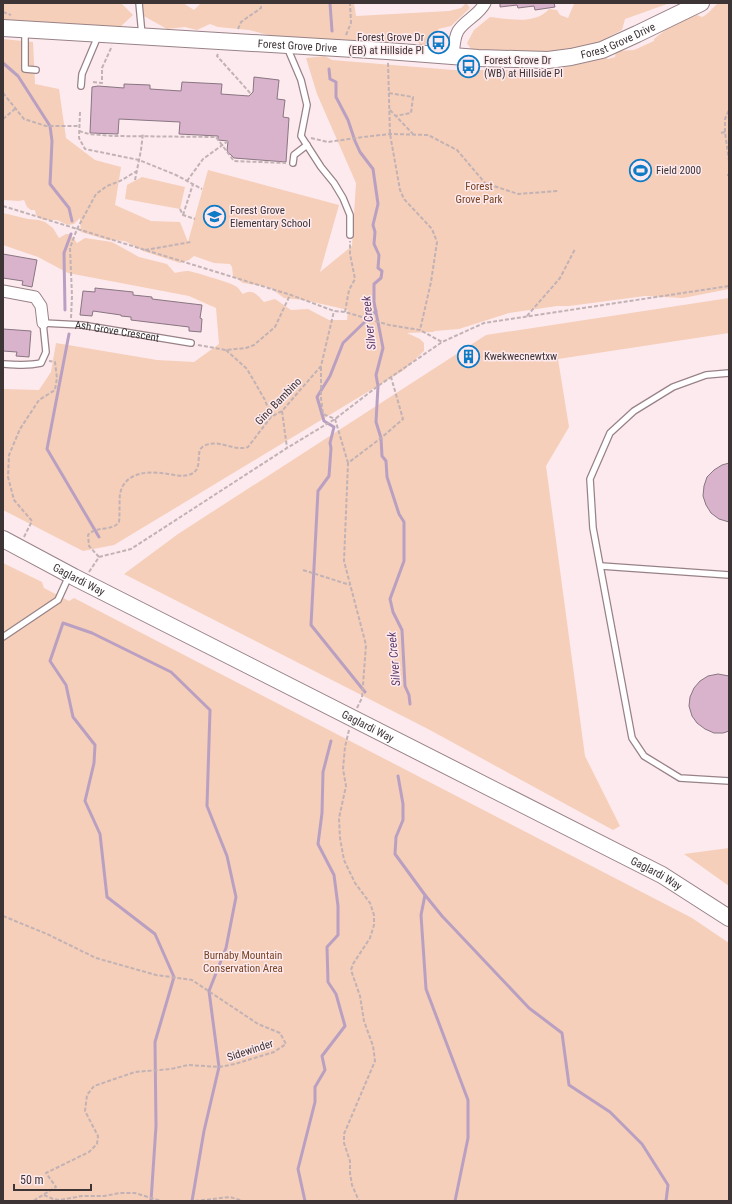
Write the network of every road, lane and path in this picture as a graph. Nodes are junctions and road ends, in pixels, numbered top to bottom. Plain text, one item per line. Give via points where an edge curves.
1 (139, 3) edge
2 (261, 3) edge
3 (350, 3) edge
4 (485, 3) edge
5 (701, 3) edge
6 (3, 28) edge
7 (25, 29) junction
8 (236, 32) dead end
9 (98, 34) junction
10 (142, 36) junction
11 (287, 45) junction
12 (346, 48) junction
13 (110, 50) dead end
14 (218, 51) dead end
15 (387, 51) junction
16 (453, 56) junction
17 (36, 70) dead end
18 (93, 82) dead end
19 (81, 86) dead end
20 (3, 93) edge
21 (389, 93) junction
22 (251, 94) dead end
23 (15, 108) junction
24 (389, 109) junction
25 (729, 110) edge
26 (80, 112) dead end
27 (395, 116) junction
28 (3, 119) edge
29 (80, 126) junction
30 (79, 131) junction
31 (725, 132) junction
32 (721, 133) dead end
33 (143, 134) junction
34 (390, 134) junction
35 (413, 134) junction
36 (301, 136) junction
37 (228, 141) dead end
38 (221, 145) junction
39 (307, 145) junction
40 (139, 160) junction
41 (729, 162) edge
42 (293, 163) joint
43 (137, 171) junction
44 (135, 180) dead end
45 (187, 181) junction
46 (193, 184) junction
47 (202, 189) dead end
48 (558, 191) dead end
49 (3, 206) edge
50 (180, 209) dead end
51 (183, 215) junction
52 (196, 219) dead end
53 (77, 229) junction
54 (350, 235) joint
55 (191, 242) dead end
56 (575, 249) dead end
57 (144, 250) junction
58 (729, 286) edge
59 (3, 291) edge
60 (291, 295) junction
61 (334, 311) junction
62 (345, 312) junction
63 (527, 316) junction
64 (43, 323) junction
65 (71, 324) junction
66 (420, 330) junction
67 (442, 342) junction
68 (191, 343) dead end
69 (198, 345) dead end
70 (226, 350) junction
71 (42, 359) junction
72 (3, 364) edge
73 (321, 366) junction
74 (729, 372) edge
75 (391, 377) junction
76 (282, 411) junction
77 (271, 416) junction
78 (335, 419) junction
79 (287, 448) junction
80 (348, 463) junction
81 (3, 539) edge
82 (19, 547) junction
83 (99, 557) junction
84 (601, 566) junction
85 (303, 570) dead end
86 (729, 575) edge
87 (77, 578) junction
88 (350, 585) junction
89 (3, 637) edge
90 (352, 718) junction
91 (729, 781) edge
92 (3, 916) edge
93 (729, 918) edge
94 (44, 1195) junction
95 (199, 1200) edge
96 (33, 1201) edge
97 (159, 1201) edge
98 (195, 1201) edge
99 (243, 1201) edge
100 (359, 1201) edge

1 - 10 lane
2 - 8 path via 261,8 241,22
3 - 12 path via 351,23 345,38
4 - 16 street via 479,12 458,30
5 - 16 main road, Forest Grove Drive via 602,50 571,58 548,60
6 - 7 main road, Forest Grove Drive
7 - 9 main road, Forest Grove Drive
7 - 17 lane via 25,69
9 - 10 main road, Forest Grove Drive
9 - 19 lane via 82,74
10 - 11 main road, Forest Grove Drive
11 - 12 main road, Forest Grove Drive
11 - 36 lane via 301,80 307,105
12 - 15 main road, Forest Grove Drive
13 - 18 path via 102,68 102,83
14 - 22 path via 217,56
15 - 16 main road, Forest Grove Drive
15 - 21 path
20 - 23 path
21 - 24 path
21 - 27 path via 413,97 411,112
23 - 28 path
23 - 29 path via 24,118 46,126
24 - 27 path
24 - 34 path
25 - 31 path via 725,120
26 - 29 path
27 - 35 path
29 - 30 path
30 - 33 path via 113,136
30 - 40 path via 79,138 85,149
31 - 32 path
31 - 41 path
33 - 38 path via 216,137
33 - 40 path
34 - 35 path
34 - 36 path via 328,142
34 - 66 path via 400,190 404,199 432,229 437,242
35 - 48 path via 428,135 457,150 485,183 518,194
36 - 39 lane
37 - 38 path
38 - 42 path via 234,161
38 - 45 path via 203,159
39 - 42 lane via 294,155
39 - 54 lane via 342,198 350,215
40 - 43 path
40 - 45 path
43 - 44 path
43 - 53 path via 96,194
45 - 46 path
46 - 47 path
46 - 51 path
49 - 53 path
50 - 51 path
51 - 52 path
53 - 57 path
53 - 65 path via 70,248
54 - 62 path via 350,254 355,279 349,290
55 - 57 path
56 - 63 path via 560,278
57 - 60 path
58 - 63 path
59 - 64 street via 35,297 41,306
60 - 61 path
60 - 70 path via 275,327 254,345
61 - 62 path
61 - 73 path, Gino Bambino
62 - 66 path via 383,324
63 - 67 path via 484,323
64 - 65 lane, Ash Grove Crescent
64 - 71 lane via 46,352
65 - 68 lane, Ash Grove Crescent
66 - 67 path
67 - 75 path
69 - 70 path
70 - 77 path via 246,370 266,400
71 - 72 lane via 41,363 31,365
71 - 82 path via 55,362 55,390 39,400 20,429 9,455 8,477 14,500 32,521
73 - 76 path, Gino Bambino
73 - 78 path via 322,414
74 - 84 lane via 706,375 673,387 634,411 610,433 590,479 593,528
75 - 78 path
75 - 80 path via 403,420
76 - 77 path, Gino Bambino
76 - 79 path
77 - 83 path, Gino Bambino via 248,447 236,448 223,443 211,443 202,447 199,465 190,475 151,472 136,474 126,482 120,494 119,522 110,528 91,531 88,535 89,546
78 - 79 path
78 - 80 path
79 - 83 path via 131,549
80 - 88 path via 344,561
81 - 82 main road, Gaglardi Way
82 - 87 main road, Gaglardi Way
83 - 87 path
84 - 86 lane
84 - 91 lane via 632,738 644,756 680,778
85 - 88 path
87 - 89 lane via 58,600
87 - 90 main road, Gaglardi Way
88 - 90 path via 366,645 362,698
90 - 93 main road, Gaglardi Way via 662,875
90 - 100 path via 344,754 346,786 339,818 340,838 344,860 355,883 370,903 374,915 370,938 351,970 360,996 375,1061 344,1134 352,1185
92 - 94 path, Sidewinder via 96,958 156,975 192,980 258,1024 280,1032 286,1044 274,1052 226,1066 188,1065 135,1072 94,1086 87,1095 85,1111 98,1136 97,1144 89,1152 46,1173 56,1187
94 - 96 path, Sidewinder
94 - 97 path via 53,1200 60,1200 135,1193
95 - 98 path
95 - 99 path via 230,1197

